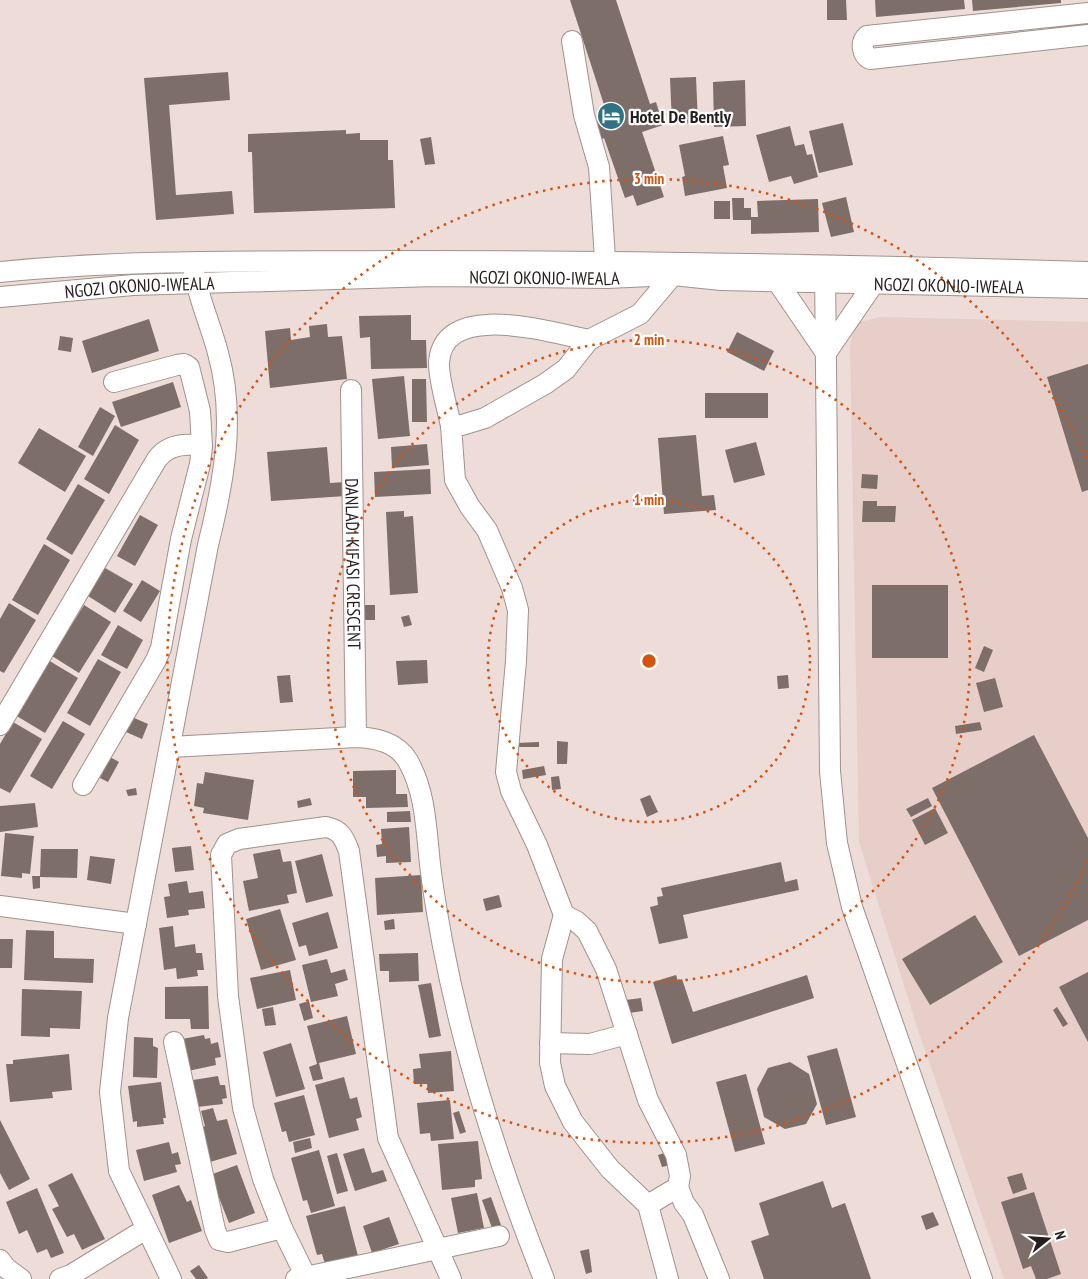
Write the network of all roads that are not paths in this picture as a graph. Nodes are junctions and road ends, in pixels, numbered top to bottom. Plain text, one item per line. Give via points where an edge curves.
1 (1088, 13) edge
2 (1088, 35) edge
3 (572, 42) dead end
4 (192, 263) junction
5 (606, 269) junction
6 (4, 271) edge
7 (1088, 272) edge
8 (825, 273) junction
9 (673, 275) junction
10 (777, 280) junction
11 (874, 283) junction
12 (196, 284) junction
13 (1088, 288) edge
14 (5, 296) edge
15 (589, 340) junction
16 (826, 352) junction
17 (114, 382) dead end
18 (351, 390) dead end
19 (451, 426) junction
20 (202, 446) junction
21 (181, 539) junction
22 (208, 545) junction
23 (0, 725) edge
24 (356, 737) junction
25 (170, 747) junction
26 (82, 786) dead end
27 (0, 906) edge
28 (564, 915) junction
29 (136, 924) junction
30 (627, 1034) junction
31 (174, 1042) dead end
32 (550, 1043) junction
33 (678, 1187) junction
34 (648, 1205) junction
35 (282, 1228) junction
36 (146, 1229) junction
37 (499, 1236) dead end
38 (438, 1249) junction
39 (0, 1260) edge
40 (303, 1278) edge
41 (21, 1279) edge
42 (60, 1279) edge
43 (171, 1279) edge
44 (451, 1279) edge
45 (544, 1279) edge
46 (668, 1279) edge
47 (719, 1279) edge
48 (982, 1279) edge

1 - 2 street via 867,36 863,42 864,53 870,59
3 - 5 street via 584,115 599,167
4 - 5 street, NGOZI OKONJO-IWEALA
4 - 6 street, NGOZI OKONJO-IWEALA via 59,266
4 - 12 street
5 - 8 street, NGOZI OKONJO-IWEALA
5 - 9 street, NGOZI OKONJO-IWEALA
5 - 12 street, NGOZI OKONJO-IWEALA
7 - 8 street, NGOZI OKONJO-IWEALA
8 - 10 street, NGOZI OKONJO-IWEALA
8 - 11 street, NGOZI OKONJO-IWEALA
8 - 16 street
9 - 10 street, NGOZI OKONJO-IWEALA via 721,280
9 - 15 street via 640,314
10 - 16 street
11 - 13 street, NGOZI OKONJO-IWEALA
11 - 16 street
12 - 14 street, NGOZI OKONJO-IWEALA via 133,285
12 - 22 street via 226,390 228,433
15 - 19 street via 566,369 545,384 485,418
15 - 19 street via 492,323 457,331 443,346 439,363
16 - 48 street via 830,771 837,843 852,907
17 - 20 street via 184,364 189,368 200,411
18 - 24 street, DANLADI KIFASI CRESCENT
19 - 28 street via 455,480 487,530 518,610 506,772 511,791 537,845
20 - 21 street
20 - 23 street via 180,445 162,452
21 - 22 street
21 - 26 street via 156,660
22 - 25 street
24 - 25 street
24 - 45 street via 389,743 407,759 417,780 425,812 443,946 461,1029 483,1113
25 - 29 street
27 - 29 street
28 - 30 street via 587,931 606,969
28 - 32 street via 552,960
29 - 36 street via 118,1018 110,1092 118,1171
30 - 32 street via 590,1044
30 - 33 street via 648,1100 676,1154 680,1176
31 - 35 street via 219,1240 228,1242
32 - 34 street via 555,1086 573,1122 610,1169
33 - 34 street
33 - 47 street
34 - 46 street
35 - 38 street via 254,1152 243,1108 228,996 221,855 227,844 239,839 326,827 336,829 349,851 388,1138
35 - 40 street
36 - 42 street
36 - 43 street
37 - 38 street
38 - 40 street
38 - 44 street
39 - 41 street

